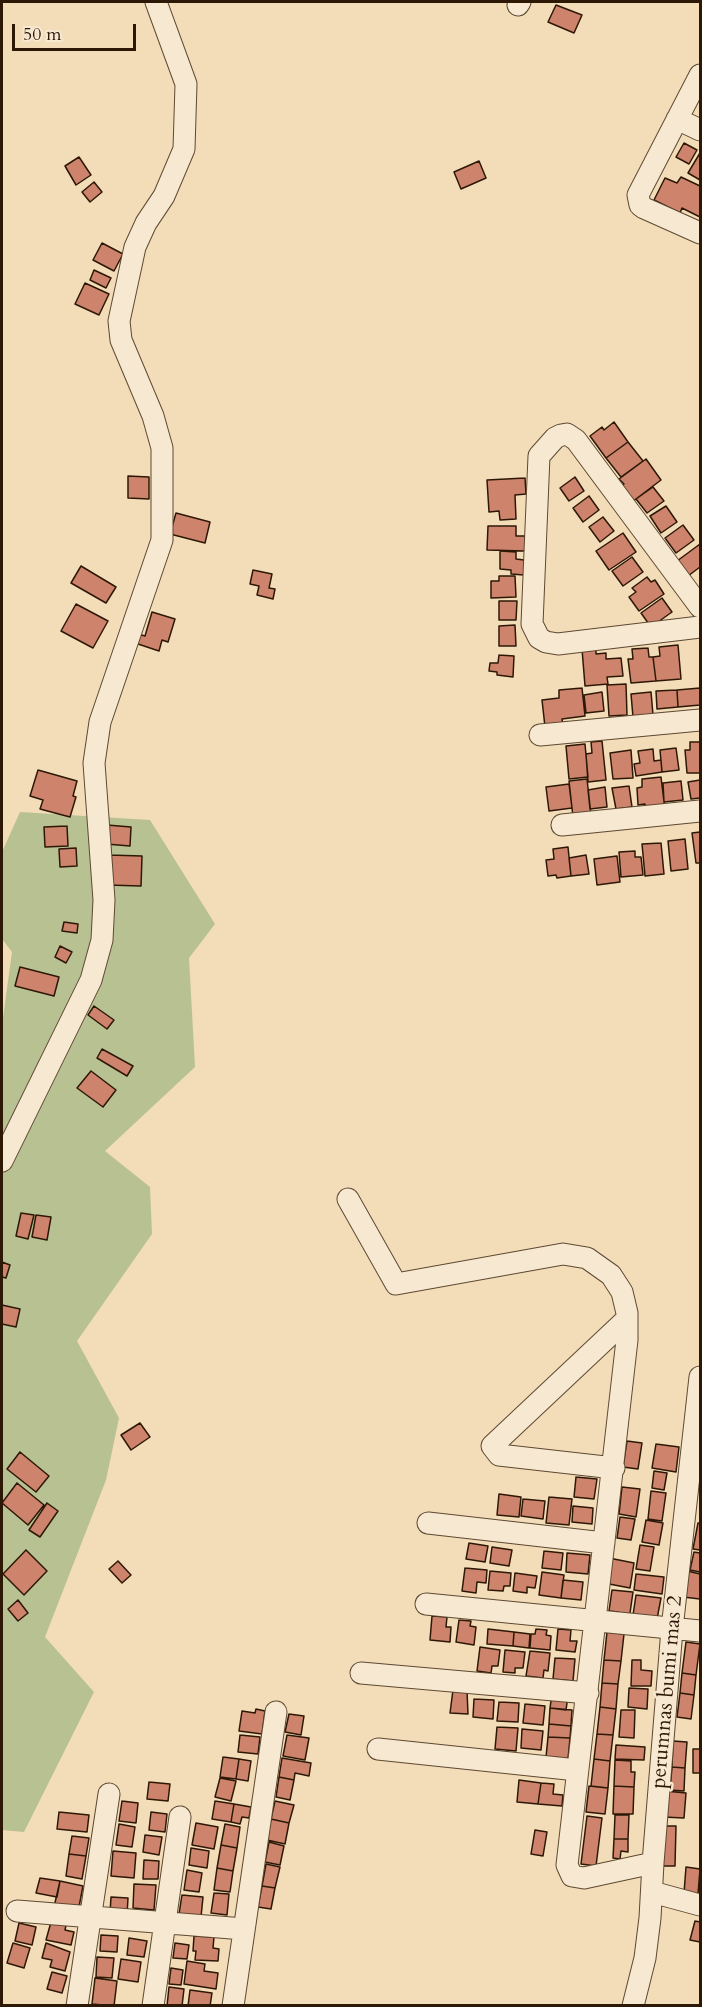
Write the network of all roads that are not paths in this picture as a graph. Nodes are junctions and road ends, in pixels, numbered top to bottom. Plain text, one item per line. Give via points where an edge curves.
1 (156, 2) edge
2 (700, 75) edge
3 (677, 119) junction
4 (700, 130) edge
5 (700, 233) edge
6 (700, 607) edge
7 (700, 627) edge
8 (700, 720) edge
9 (540, 735) dead end
10 (700, 811) edge
11 (562, 825) dead end
12 (2, 1161) edge
13 (348, 1199) dead end
14 (627, 1319) junction
15 (700, 1377) edge
16 (614, 1468) junction
17 (428, 1523) dead end
18 (604, 1543) junction
19 (426, 1604) dead end
20 (594, 1620) junction
21 (672, 1629) junction
22 (700, 1631) edge
23 (361, 1674) dead end
24 (588, 1693) junction
25 (276, 1712) dead end
26 (378, 1749) dead end
27 (577, 1770) junction
28 (109, 1794) dead end
29 (180, 1817) dead end
30 (653, 1863) junction
31 (652, 1892) junction
32 (700, 1905) edge
33 (17, 1911) dead end
34 (90, 1917) junction
35 (165, 1923) junction
36 (244, 1929) junction
37 (77, 2006) edge
38 (153, 2006) edge
39 (233, 2006) edge
40 (633, 2006) edge

1 - 12 street via 186,84 184,148 170,186 135,247 119,321 121,340 162,448 162,540 100,722 94,763 104,900 102,940 92,980
2 - 3 street
3 - 4 street
3 - 5 street via 638,201 644,208
6 - 7 street via 576,441 567,434 555,438 539,456 531,624 539,638 558,644
8 - 9 street
10 - 11 street
13 - 14 street via 396,1284 563,1254 586,1258 610,1275 622,1292
14 - 16 street
14 - 16 street via 492,1446 499,1455
15 - 21 street, perumnas bumi mas 2
16 - 18 street
17 - 18 street
18 - 20 street
19 - 20 street
20 - 21 street
20 - 24 street
21 - 22 street
21 - 30 street, perumnas bumi mas 2
23 - 24 street
24 - 27 street
25 - 36 street
26 - 27 street
27 - 30 street via 567,1865 572,1876 584,1878
28 - 34 street
29 - 35 street
30 - 31 street, perumnas bumi mas 2
31 - 32 street
31 - 40 street, perumnas bumi mas 2 via 645,1958
33 - 34 street
34 - 35 street
34 - 37 street
35 - 36 street
35 - 38 street
36 - 39 street

